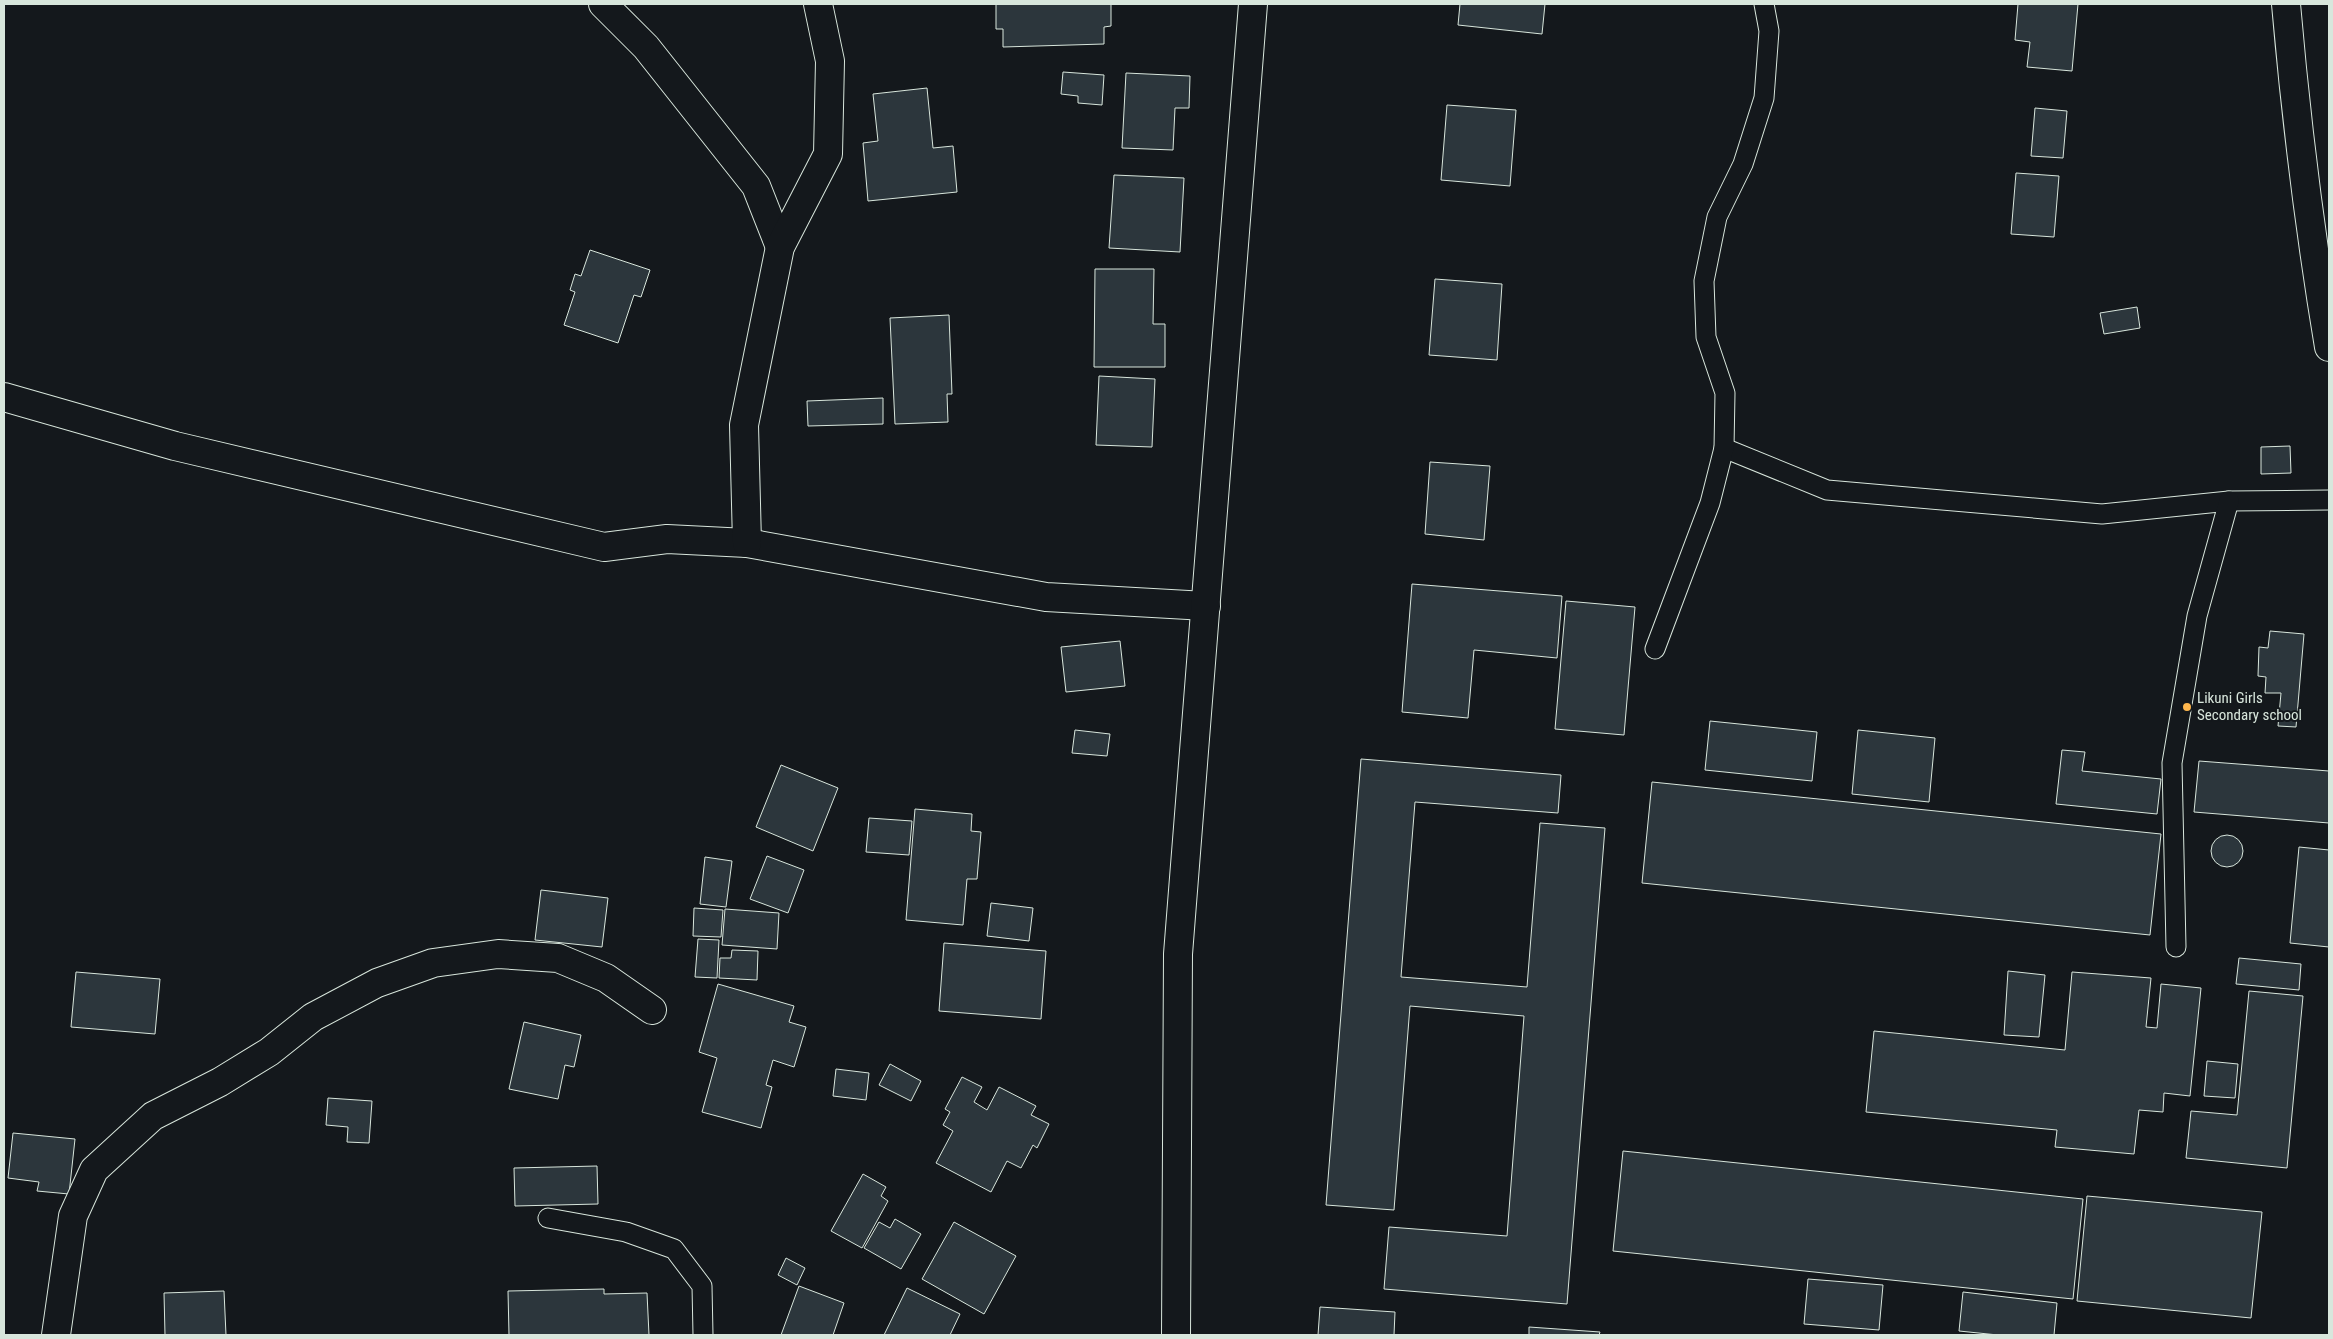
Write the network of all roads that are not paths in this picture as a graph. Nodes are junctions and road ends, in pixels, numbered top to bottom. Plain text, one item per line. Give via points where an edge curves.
1 (603, 4) edge
2 (818, 4) edge
3 (1253, 4) edge
4 (1764, 4) edge
5 (2286, 4) edge
6 (780, 247) junction
7 (2329, 347) edge
8 (4, 397) edge
9 (1724, 448) junction
10 (2329, 500) edge
11 (2229, 501) junction
12 (747, 543) junction
13 (1206, 606) junction
14 (1655, 649) dead end
15 (2176, 947) dead end
16 (652, 1010) dead end
17 (548, 1218) dead end
18 (56, 1335) edge
19 (704, 1335) edge
20 (1176, 1335) edge

1 - 6 street via 646,46 756,186
2 - 6 street via 830,61 828,154
3 - 13 street
4 - 9 lane via 1769,31 1764,98 1743,164 1717,217 1704,281 1706,337 1725,393
5 - 7 street via 2296,120
6 - 12 street via 744,425
8 - 12 street via 175,446 604,547 667,539
9 - 11 lane via 1827,490 2102,514
9 - 14 lane via 1710,502
10 - 11 lane
11 - 15 lane via 2197,616 2172,763
12 - 13 street via 1046,598
13 - 20 street via 1178,954
16 - 18 street via 606,978 558,958 498,954 433,963 377,983 320,1013 269,1052 153,1116 94,1170 73,1216
17 - 19 lane via 626,1232 674,1249 702,1286

